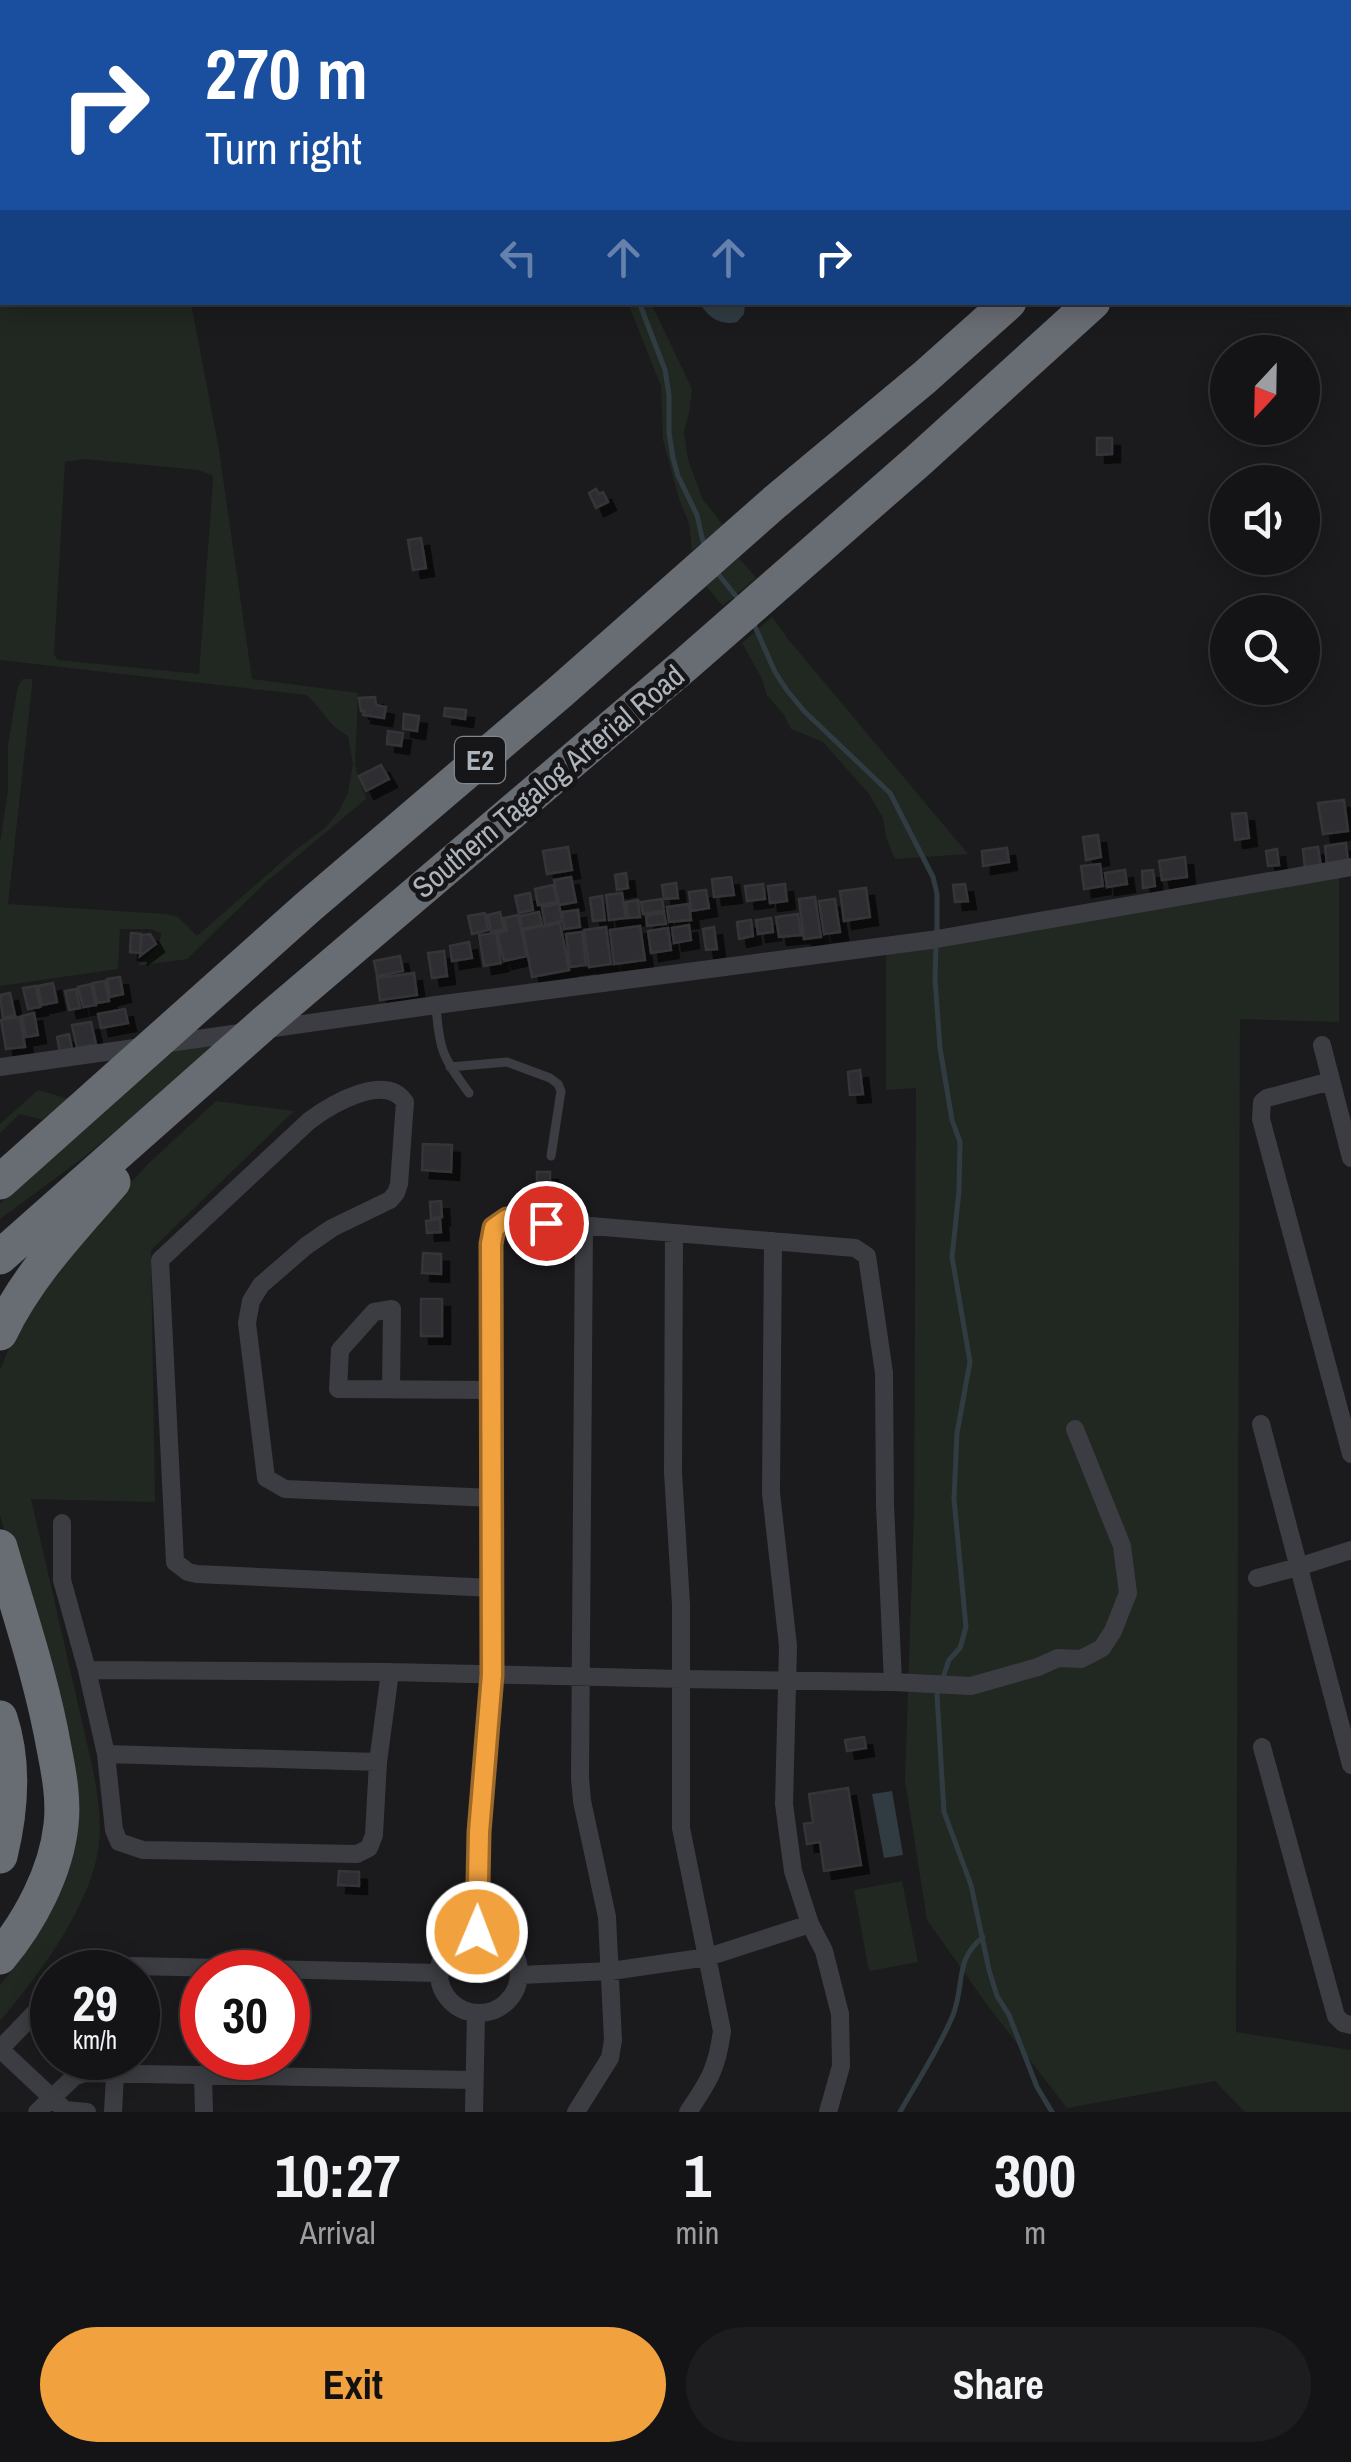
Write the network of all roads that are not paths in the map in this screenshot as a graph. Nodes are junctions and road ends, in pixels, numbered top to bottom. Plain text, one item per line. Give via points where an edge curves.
1 (1005, 305) edge
2 (1090, 305) edge
3 (1351, 867) edge
4 (436, 1005) junction
5 (1322, 1046) dead end
6 (0, 1067) edge
7 (450, 1067) junction
8 (1331, 1081) junction
9 (469, 1093) dead end
10 (180, 1104) junction
11 (551, 1156) dead end
12 (1351, 1158) edge
13 (0, 1182) edge
14 (584, 1226) junction
15 (674, 1234) junction
16 (773, 1241) junction
17 (0, 1257) edge
18 (0, 1333) edge
19 (392, 1389) junction
20 (492, 1390) junction
21 (1261, 1424) dead end
22 (1075, 1429) dead end
23 (1351, 1454) edge
24 (492, 1498) junction
25 (62, 1523) dead end
26 (0, 1546) edge
27 (1351, 1550) edge
28 (1298, 1567) junction
29 (1257, 1578) dead end
30 (493, 1588) junction
31 (87, 1670) junction
32 (390, 1672) junction
33 (492, 1675) junction
34 (580, 1676) junction
35 (682, 1680) junction
36 (788, 1681) junction
37 (893, 1682) junction
38 (0, 1718) edge
39 (1262, 1747) dead end
40 (106, 1754) junction
41 (378, 1762) junction
42 (1351, 1766) edge
43 (0, 1856) edge
44 (810, 1924) junction
45 (477, 1932) junction
46 (0, 1957) edge
47 (708, 1957) junction
48 (160, 1967) edge
49 (611, 1971) junction
50 (438, 1973) junction
51 (520, 1975) junction
52 (476, 2014) junction
53 (30, 2018) edge
54 (1351, 2025) edge
55 (30, 2078) edge
56 (310, 2078) edge
57 (32, 2080) edge
58 (71, 2080) edge
59 (115, 2080) edge
60 (203, 2080) edge
61 (473, 2080) junction
62 (52, 2099) junction
63 (37, 2112) edge
64 (86, 2112) edge
65 (114, 2112) edge
66 (204, 2112) edge
67 (474, 2112) edge
68 (576, 2112) edge
69 (688, 2112) edge
70 (828, 2112) edge

1 - 13 highway, Southern Tagalog Arterial Road / E2
2 - 10 highway, Southern Tagalog Arterial Road / E2 via 686,664 270,1018
3 - 4 street via 940,939
4 - 6 street
4 - 7 lane via 438,1039
5 - 8 street
7 - 9 lane
7 - 11 lane via 507,1062 558,1084
8 - 12 street
8 - 23 street via 1267,1098 1261,1119
10 - 17 highway
10 - 18 highway via 42,1266
14 - 15 street
14 - 20 street via 507,1219 494,1228
14 - 34 street
15 - 16 street
15 - 35 street via 673,1472
16 - 36 street via 771,1494
16 - 37 street via 855,1248 867,1256 884,1373
19 - 19 street via 392,1373 392,1309 374,1312 340,1350 338,1389
19 - 20 street
20 - 24 street
21 - 28 street
22 - 37 street via 1122,1546 1128,1593 1102,1648 971,1686
24 - 30 street
24 - 30 street via 285,1488 266,1478 247,1323 251,1301 306,1246 390,1200 399,1184 405,1102 385,1089 349,1097 308,1122 160,1260 174,1562 197,1574
25 - 31 street via 62,1580
26 - 46 highway via 41,1686 62,1802 44,1883
27 - 28 street
28 - 29 street
28 - 42 street
30 - 33 street
31 - 32 street
31 - 40 street
32 - 33 street
32 - 41 street
33 - 34 street
33 - 45 street
34 - 35 street
34 - 49 street via 582,1802 604,1898
35 - 36 street
35 - 47 street via 681,1828
36 - 37 street
36 - 44 street via 784,1804 793,1871
38 - 43 highway via 10,1764
39 - 54 street via 1336,2016
40 - 41 street
40 - 41 street via 114,1830 120,1842 144,1850 357,1854 374,1836
44 - 47 street
44 - 70 street via 840,2014 841,2066
45 - 50 street via 449,1945
45 - 51 street via 508,1944
47 - 49 street
47 - 69 street via 722,2031 710,2079
48 - 50 street
49 - 51 street
49 - 68 street via 610,2058
50 - 52 street via 449,2000
51 - 52 street via 506,2004
52 - 61 street
53 - 55 street via 0,2049
56 - 61 street
57 - 62 street
58 - 62 street
59 - 65 street
60 - 66 street
61 - 67 street
62 - 63 street
62 - 64 street via 66,2110

